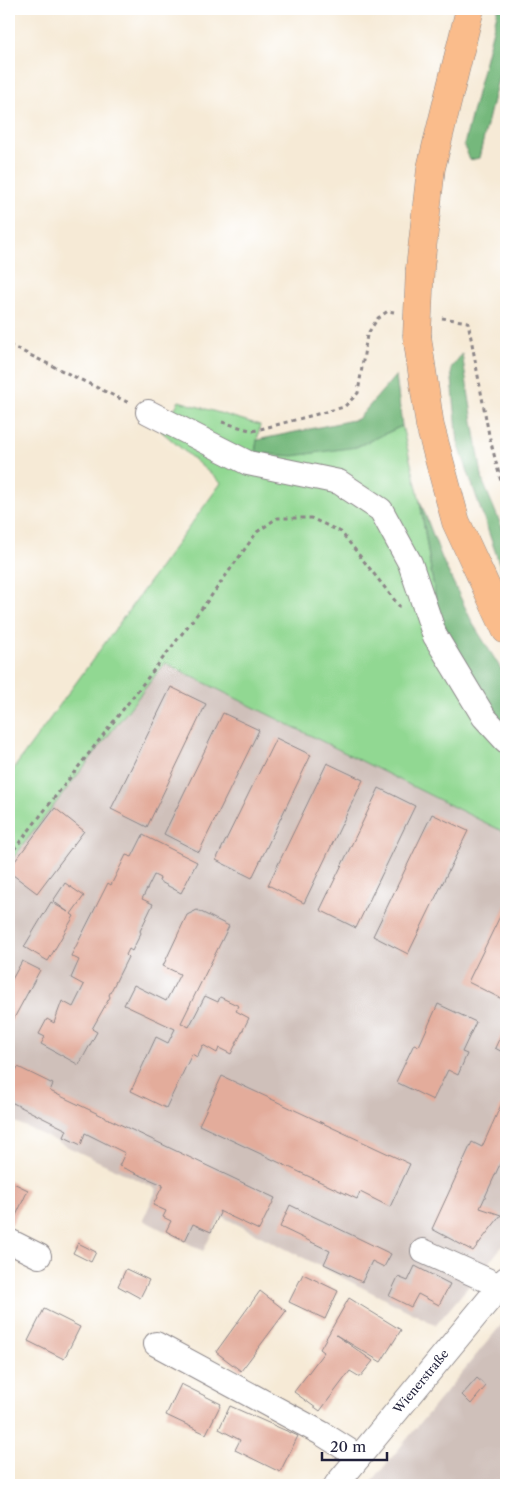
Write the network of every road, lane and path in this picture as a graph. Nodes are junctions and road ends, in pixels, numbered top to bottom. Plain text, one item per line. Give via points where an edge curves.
1 (470, 9) edge
2 (396, 312) dead end
3 (424, 327) junction
4 (9, 345) edge
5 (148, 412) joint
6 (218, 421) dead end
7 (506, 501) edge
8 (406, 612) dead end
9 (506, 630) edge
10 (506, 742) edge
11 (9, 856) edge
12 (9, 1241) edge
13 (423, 1251) dead end
14 (39, 1256) dead end
15 (503, 1282) edge
16 (156, 1344) dead end
17 (358, 1457) junction
18 (336, 1485) edge

1 - 3 main road, bridge via 431,168 420,268
2 - 6 path via 388,311 378,318 367,335 358,393 344,407 253,431
3 - 7 path via 468,322 489,436
3 - 9 main road via 430,426 456,522
4 - 5 path
5 - 10 street via 248,462 339,482 381,510 410,563 435,636 484,717
8 - 11 path via 341,532 310,518 277,518 257,532 209,599
12 - 14 street
13 - 15 street
15 - 17 street, Wienerstraße
16 - 17 street via 321,1433
17 - 18 street, Wienerstraße

